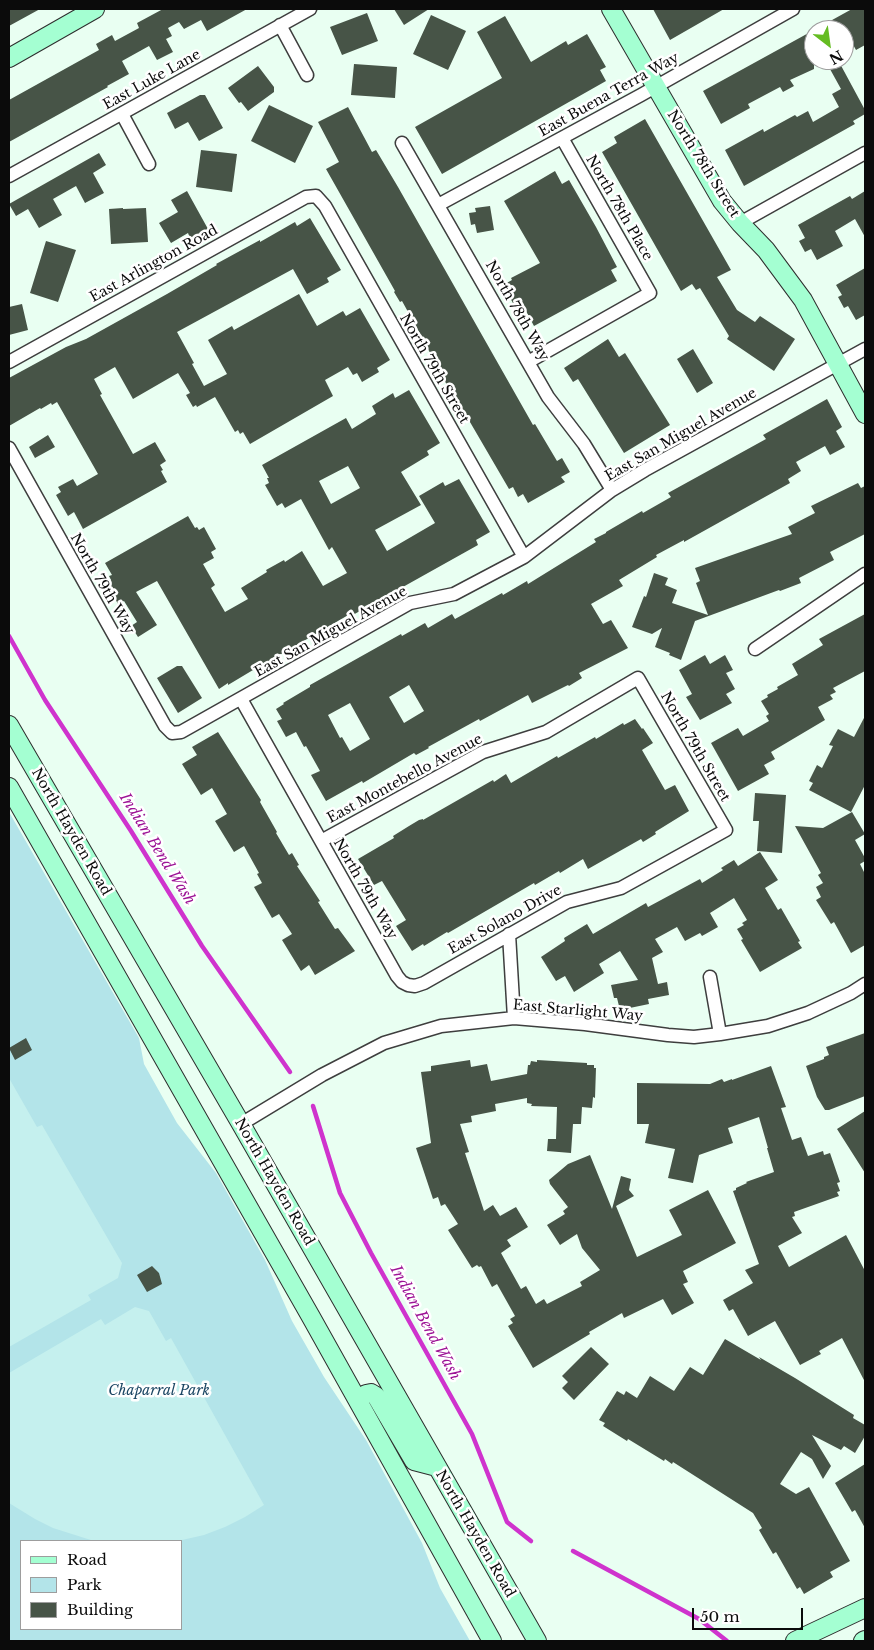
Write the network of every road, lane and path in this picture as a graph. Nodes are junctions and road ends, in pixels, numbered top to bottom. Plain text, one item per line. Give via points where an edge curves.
1 (95, 9) edge
2 (310, 9) edge
3 (612, 9) edge
4 (793, 9) edge
5 (280, 25) junction
6 (9, 58) edge
7 (307, 75) dead end
8 (655, 86) junction
9 (122, 114) junction
10 (562, 138) junction
11 (402, 143) dead end
12 (865, 153) edge
13 (149, 164) dead end
14 (9, 176) edge
15 (316, 196) joint
16 (438, 206) junction
17 (740, 223) junction
18 (865, 349) edge
19 (9, 362) edge
20 (528, 362) junction
21 (837, 364) junction
22 (865, 414) edge
23 (9, 448) edge
24 (612, 490) junction
25 (524, 557) junction
26 (865, 574) edge
27 (755, 649) dead end
28 (638, 678) joint
29 (241, 699) junction
30 (9, 725) edge
31 (172, 733) joint
32 (9, 787) edge
33 (726, 830) joint
34 (321, 841) junction
35 (509, 934) junction
36 (710, 978) dead end
37 (865, 984) edge
38 (408, 985) joint
39 (514, 1018) junction
40 (720, 1034) junction
41 (241, 1124) junction
42 (357, 1399) junction
43 (437, 1467) junction
44 (865, 1608) edge
45 (797, 1640) edge
46 (492, 1641) edge
47 (537, 1641) edge

1 - 6 main road
2 - 5 street, East Luke Lane
3 - 8 main road, North 78th Street
4 - 8 street, East Buena Terra Way
5 - 7 street
5 - 9 street, East Luke Lane
8 - 10 street, East Buena Terra Way
8 - 17 main road, North 78th Street via 722,200
9 - 13 street
9 - 14 street, East Luke Lane
10 - 16 street, East Buena Terra Way
10 - 20 street, North 78th Place via 650,293
11 - 16 street, North 78th Way
12 - 17 street
15 - 19 street, East Arlington Road via 306,197
15 - 25 street, North 79th Street via 325,206
16 - 20 street, North 78th Way
17 - 21 main road, North 78th Street via 766,250 803,300
18 - 21 street, East San Miguel Avenue
20 - 24 street, North 78th Way
21 - 22 main road, North 78th Street
21 - 24 street, East San Miguel Avenue
23 - 31 street, North 79th Way via 165,726
24 - 25 street, East San Miguel Avenue
25 - 29 street, East San Miguel Avenue via 454,594 410,603
26 - 27 street
28 - 33 street, North 79th Street
28 - 34 street, East Montebello Avenue via 546,732 484,752
29 - 31 street, East San Miguel Avenue via 181,732
29 - 34 street, North 79th Way
30 - 41 main road, North Hayden Road
32 - 42 main road
33 - 35 street, East Solano Drive via 621,888 567,902
34 - 38 street, North 79th Way via 397,976
35 - 38 street, East Solano Drive via 424,983
35 - 39 street
36 - 40 street
37 - 40 street, East Starlight Way via 808,1013 768,1026
39 - 40 street, East Starlight Way via 668,1035
39 - 41 street, East Starlight Way via 441,1026 384,1043
41 - 43 main road, North Hayden Road
42 - 43 main road via 372,1393 376,1396 414,1461
42 - 46 main road
43 - 47 main road, North Hayden Road
44 - 45 main road

